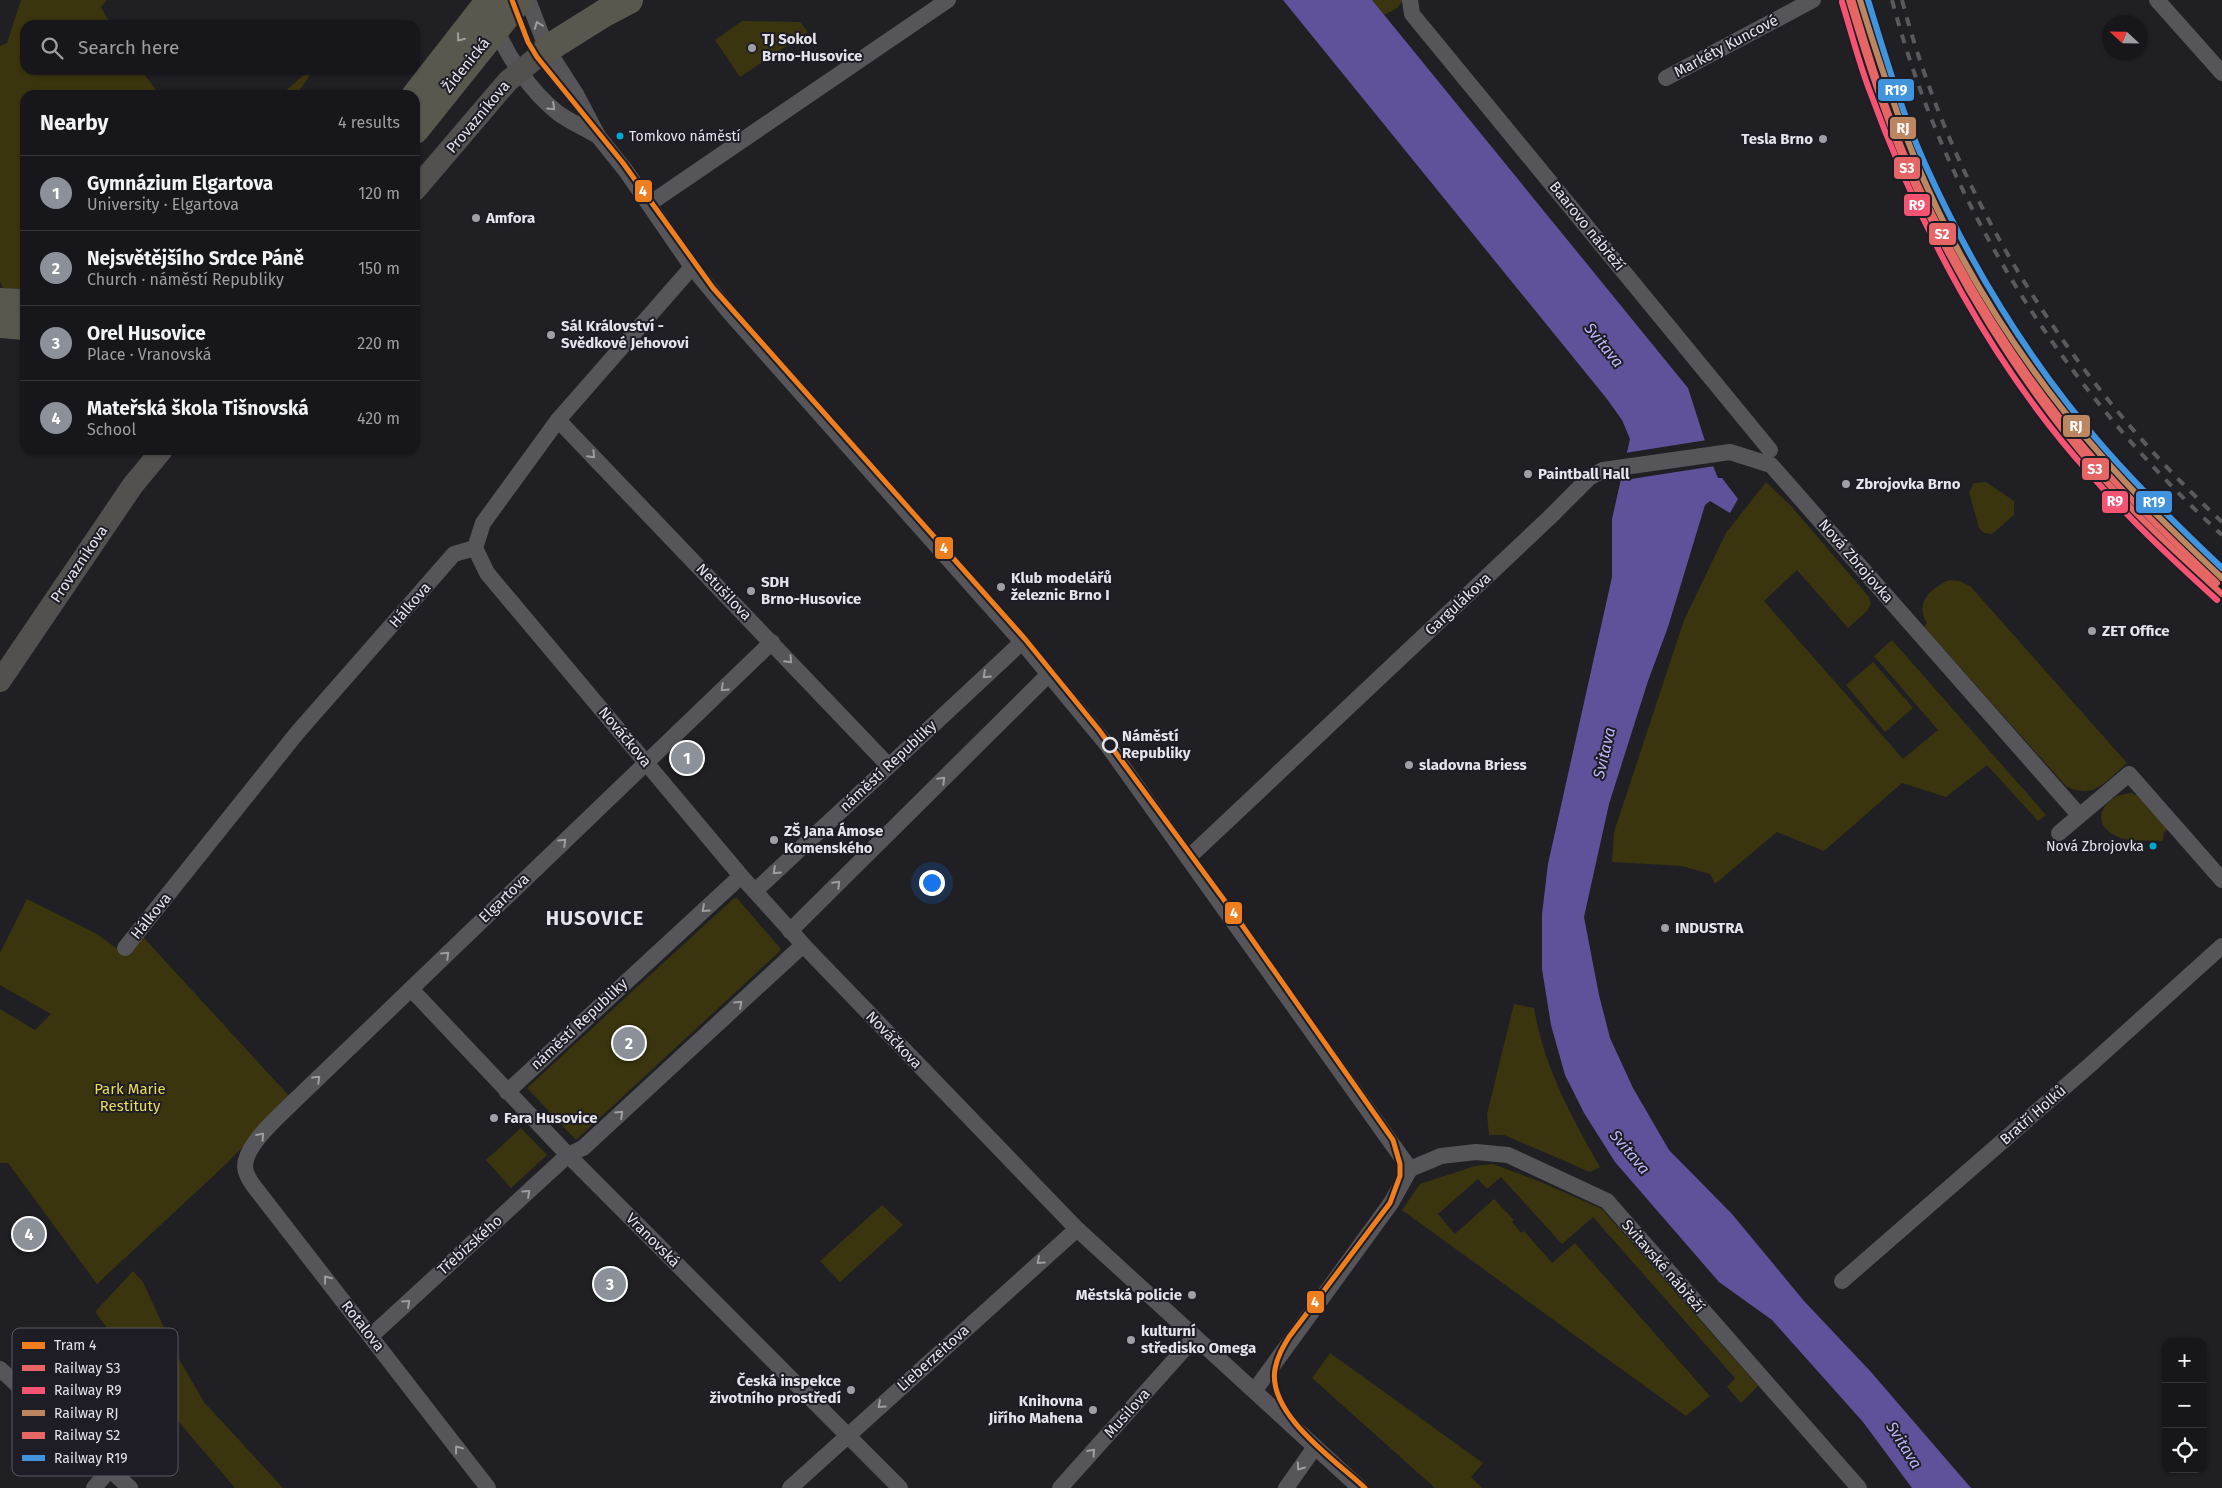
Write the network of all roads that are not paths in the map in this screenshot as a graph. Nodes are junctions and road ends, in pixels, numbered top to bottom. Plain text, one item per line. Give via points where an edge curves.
1 (485, 0) edge
2 (490, 0) edge
3 (518, 0) edge
4 (528, 0) edge
5 (629, 0) edge
6 (948, 0) edge
7 (1410, 0) edge
8 (1813, 0) edge
9 (2157, 0) edge
10 (547, 49) junction
11 (520, 70) junction
12 (2222, 73) edge
13 (1666, 78) dead end
14 (423, 97) edge
15 (420, 109) edge
16 (598, 136) junction
17 (420, 184) edge
18 (649, 204) junction
19 (692, 267) junction
20 (0, 302) edge
21 (20, 303) edge
22 (0, 324) edge
23 (20, 326) edge
24 (558, 420) junction
25 (158, 455) edge
26 (1771, 458) junction
27 (475, 548) junction
28 (772, 642) junction
29 (1022, 642) junction
30 (1049, 674) junction
31 (0, 681) edge
32 (647, 762) junction
33 (889, 766) junction
34 (2079, 815) junction
35 (2059, 833) dead end
36 (1188, 858) junction
37 (741, 876) junction
38 (2222, 880) edge
39 (755, 891) junction
40 (790, 931) junction
41 (803, 944) junction
42 (2222, 946) edge
43 (125, 948) dead end
44 (411, 989) junction
45 (507, 1092) junction
46 (568, 1155) junction
47 (245, 1161) joint
48 (1410, 1169) junction
49 (1077, 1229) junction
50 (1842, 1281) dead end
51 (371, 1336) junction
52 (1195, 1337) junction
53 (0, 1369) edge
54 (12, 1380) edge
55 (1255, 1390) junction
56 (847, 1435) junction
57 (1315, 1447) junction
58 (104, 1476) edge
59 (117, 1476) edge
60 (94, 1488) edge
61 (130, 1488) edge
62 (488, 1488) edge
63 (790, 1488) edge
64 (900, 1488) edge
65 (1060, 1488) edge
66 (1286, 1488) edge
67 (1360, 1488) edge
68 (1859, 1488) edge

1 - 11 street via 499,36
2 -> 14 highway, Židenická
3 - 14 highway, Židenická
10 -> 4 street
5 - 10 highway
6 - 18 street
7 - 26 street, Baarovo nábřeží via 1412,14
8 - 13 street, Markéty Kuncové
9 - 12 street
10 - 11 main road, Provazníkova
10 - 16 street
11 -> 16 street via 551,107
11 - 17 main road, Provazníkova via 490,100
14 - 15 highway, Židenická
16 - 18 street
18 - 19 street
19 - 24 street
19 - 29 street
20 - 21 highway
22 - 23 highway
24 - 27 street via 483,523
24 -> 28 street, Netušilova
25 - 31 main road, Provazníkova via 129,491
26 - 34 street, Nová Zbrojovka
26 - 36 street, Gargulákova via 1720,453 1603,470 1590,478
27 - 32 street, Nováčkova via 487,573
27 - 43 street, Hálkova via 454,554 304,726
28 -> 32 street, Elgartova
28 -> 33 street, Netušilova
29 - 30 street
29 -> 33 street, náměstí Republiky
30 - 36 street via 1108,746
40 -> 30 street
32 - 37 street, Nováčkova
44 -> 32 street, Elgartova
33 -> 39 street, náměstí Republiky
34 - 35 street
34 - 38 street via 2129,774
36 - 48 street
37 - 39 street, Nováčkova
37 -> 45 street, náměstí Republiky
39 - 40 street, Nováčkova
40 - 41 street, Nováčkova
46 -> 41 street via 583,1148
41 - 49 street, Nováčkova
42 - 50 street, Bratří Holků
44 - 45 street, Vranovská
47 -> 44 street, Elgartova via 250,1148 288,1107
45 - 46 street, Vranovská
51 -> 46 street, Třebízského
46 - 56 street, Vranovská
51 -> 47 street, Rotalova via 256,1189 246,1172
48 - 55 street via 1391,1203
48 - 68 street, Svitavské nábřeží via 1441,1156 1476,1152 1508,1155 1607,1201
49 - 52 street, Nováčkova
49 -> 56 street, Lieberzeitova
62 -> 51 street, Rotalova
52 - 55 street, Nováčkova
65 -> 52 street, Musilova
53 - 54 street
55 - 57 street, Nováčkova
56 - 63 street, Lieberzeitova
56 - 64 street, Vranovská
57 -> 66 street
57 - 67 street, Nováčkova
58 - 60 street
59 - 61 street

